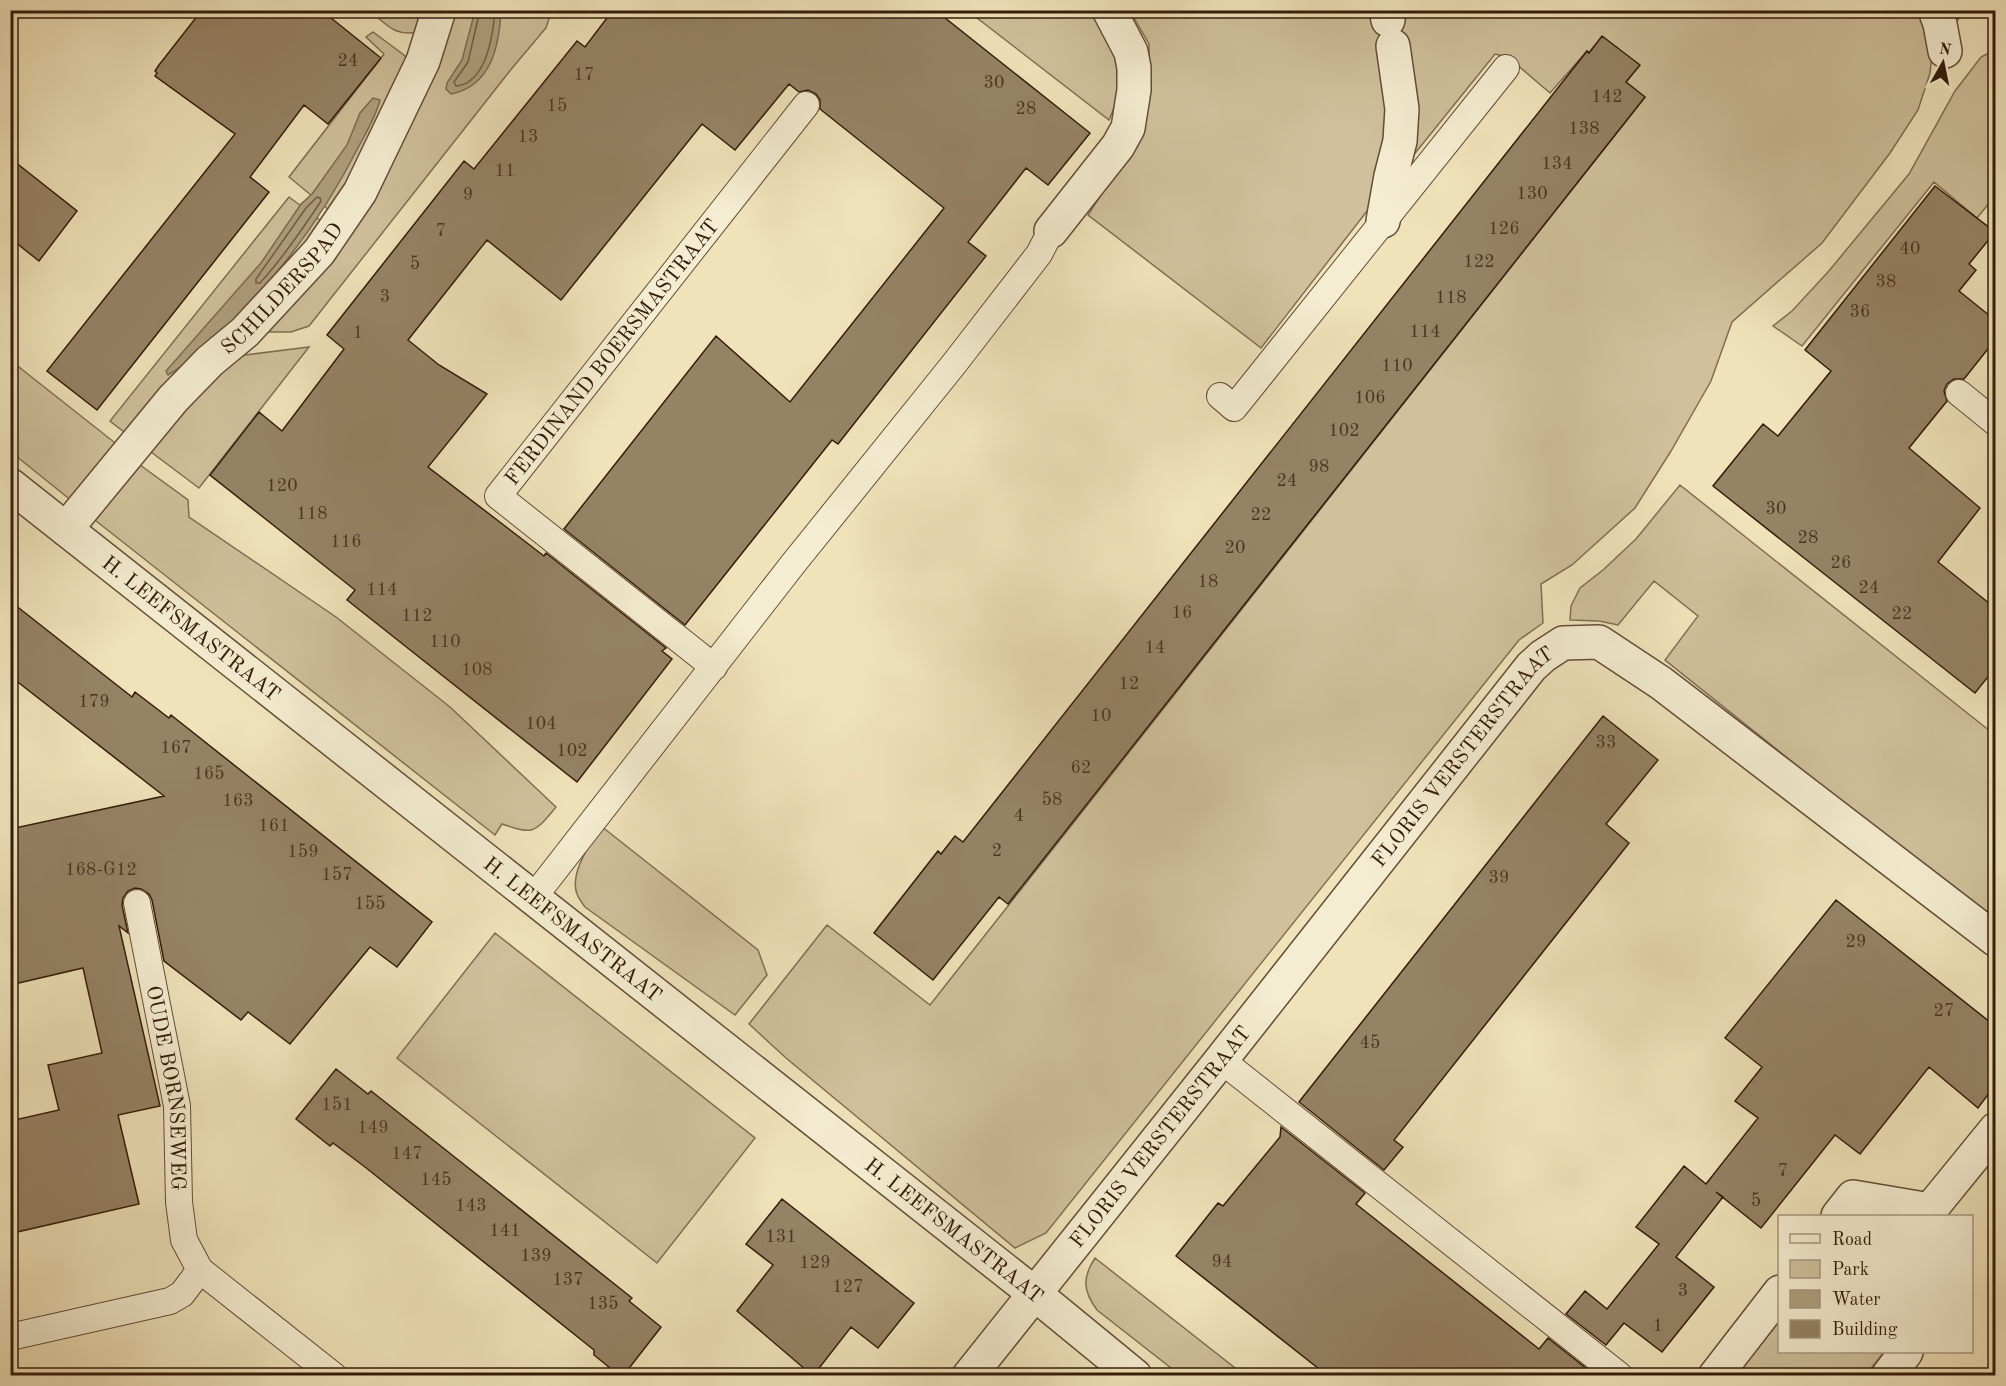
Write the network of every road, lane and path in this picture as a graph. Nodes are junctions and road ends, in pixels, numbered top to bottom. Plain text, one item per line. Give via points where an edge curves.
1 (439, 10) edge
2 (1110, 10) edge
3 (1935, 10) edge
4 (1389, 25) edge
5 (1945, 51) dead end
6 (1506, 68) dead end
7 (806, 105) dead end
8 (1383, 221) junction
9 (1051, 231) joint
10 (1959, 393) dead end
11 (1220, 396) dead end
12 (1995, 423) edge
13 (10, 484) edge
14 (66, 529) junction
15 (714, 667) junction
16 (533, 898) junction
17 (137, 903) dead end
18 (1995, 940) edge
19 (1221, 1060) junction
20 (1995, 1129) edge
21 (1931, 1213) edge
22 (1839, 1215) edge
23 (201, 1270) junction
24 (1778, 1293) edge
25 (1035, 1294) junction
26 (10, 1337) edge
27 (1905, 1353) edge
28 (334, 1376) edge
29 (969, 1376) edge
30 (1136, 1376) edge
31 (1620, 1376) edge
32 (1715, 1376) edge
33 (1888, 1376) edge

1 - 14 street, SCHILDERSPAD via 423,61 360,192 319,252 245,332 173,399
2 - 9 street via 1131,51 1134,90 1130,122 1118,146
3 - 5 street
4 - 8 street via 1402,109 1400,141
6 - 8 lane
7 - 15 lane, FERDINAND BOERSMASTRAAT via 498,496
8 - 11 lane via 1234,408
9 - 15 lane via 1039,254 954,364
10 - 12 lane
13 - 14 street, H. LEEFSMASTRAAT
14 - 16 street, H. LEEFSMASTRAAT
15 - 16 lane
16 - 25 street, H. LEEFSMASTRAAT
17 - 23 lane, OUDE BORNSEWEG via 177,1106 179,1202 184,1240
18 - 19 street, FLORIS VERSTERSTRAAT via 1661,683 1599,642 1563,643 1531,667
19 - 25 street, FLORIS VERSTERSTRAAT
19 - 31 lane
20 - 21 street
21 - 22 street via 1853,1197
23 - 26 lane via 170,1301
23 - 28 lane, OUDE BORNSEWEG
24 - 32 street
25 - 29 street, FLORIS VERSTERSTRAAT
25 - 30 street, H. LEEFSMASTRAAT
27 - 33 street

